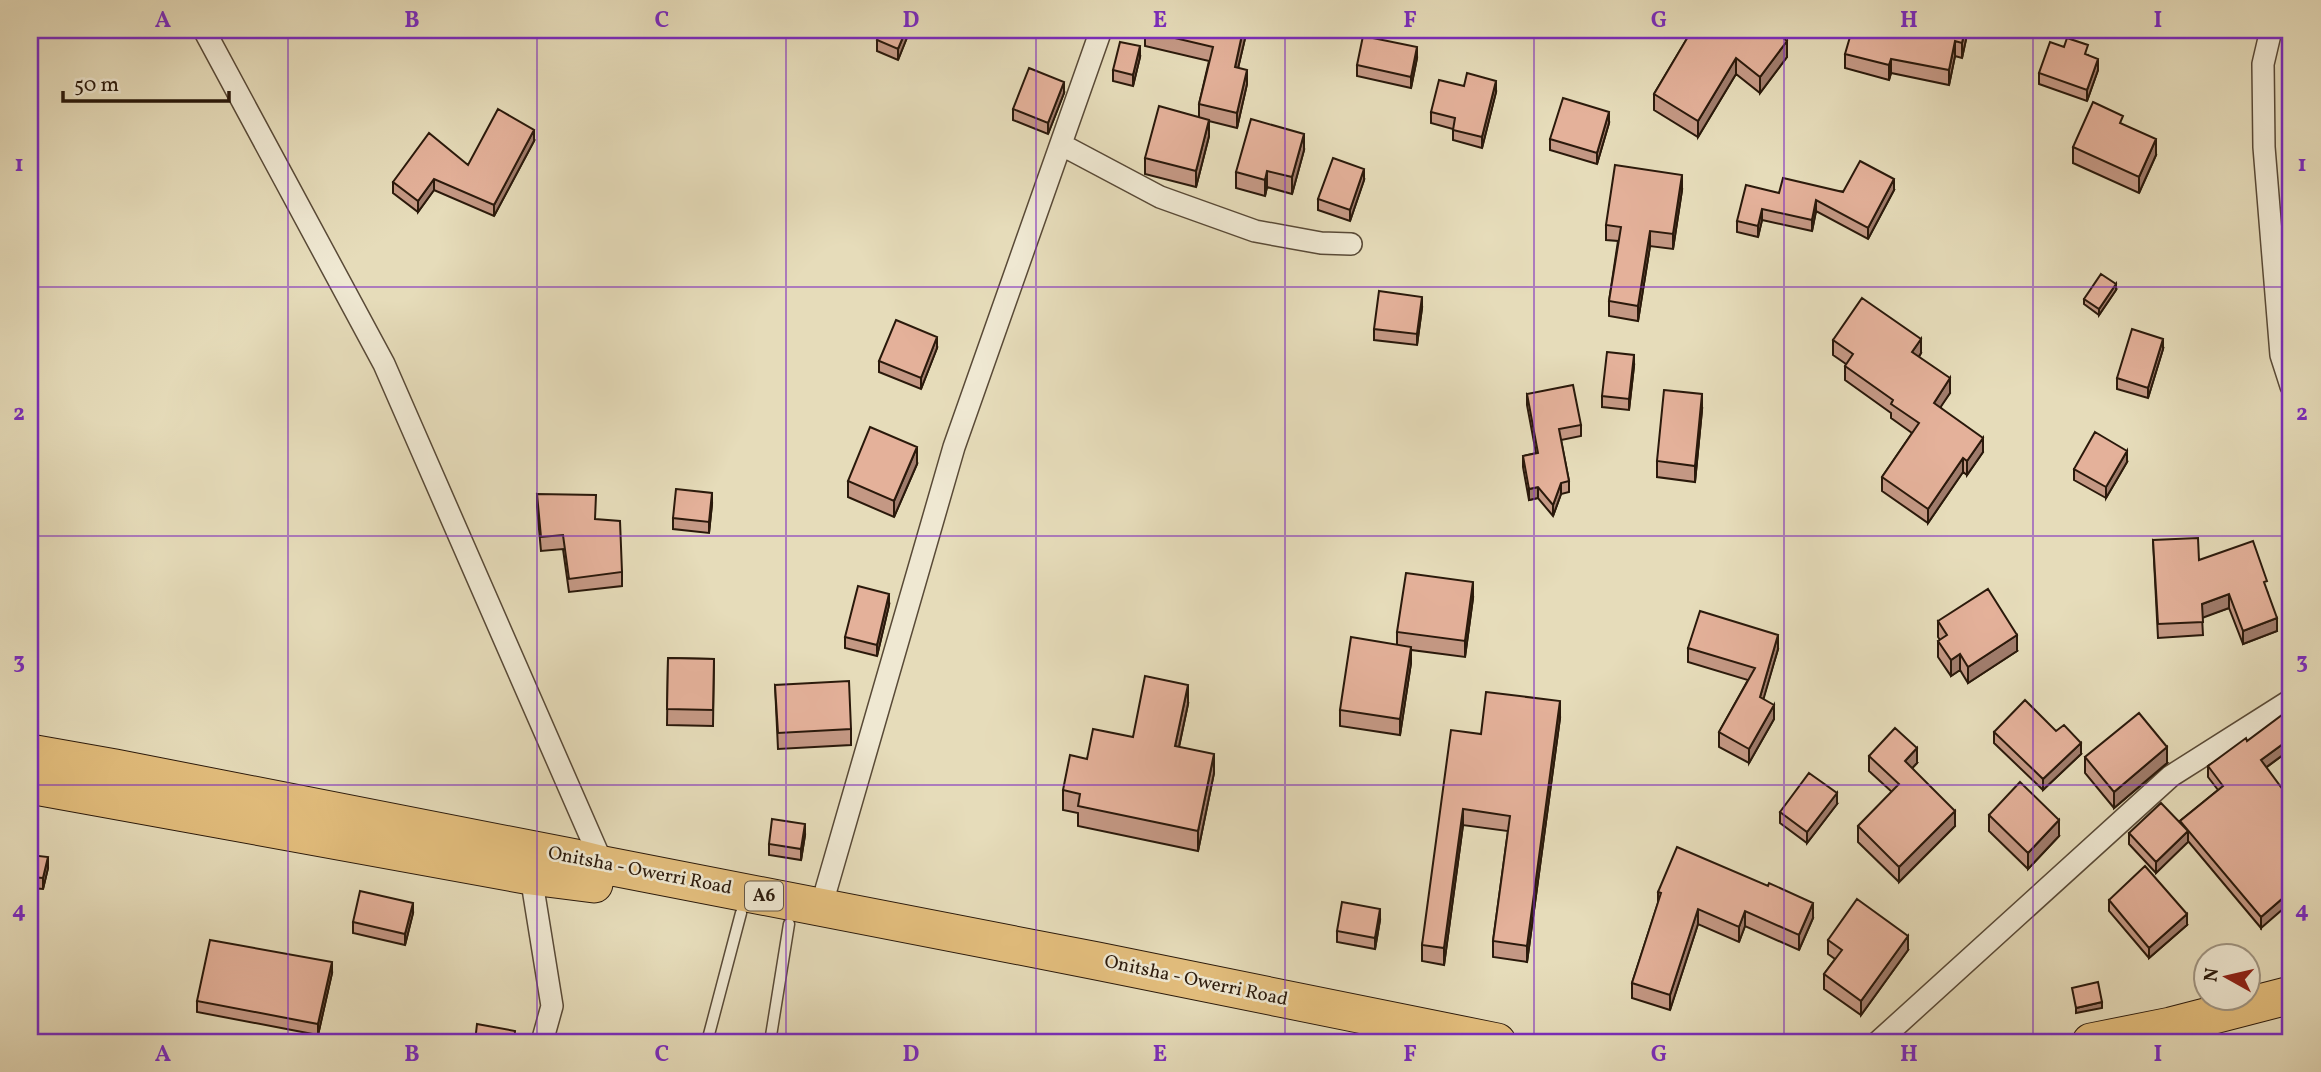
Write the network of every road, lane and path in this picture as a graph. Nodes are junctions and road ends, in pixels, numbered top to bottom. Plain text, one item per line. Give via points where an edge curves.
1 (204, 30) edge
2 (1101, 30) edge
3 (2271, 30) edge
4 (1062, 145) junction
5 (1351, 244) dead end
6 (2291, 386) edge
7 (2291, 700) edge
8 (30, 753) edge
9 (30, 785) edge
10 (603, 865) junction
11 (531, 876) junction
12 (821, 907) junction
13 (741, 914) junction
14 (789, 924) junction
15 (2291, 995) edge
16 (2291, 1021) edge
17 (542, 1042) edge
18 (707, 1042) edge
19 (770, 1042) edge
20 (1370, 1042) edge
21 (1497, 1042) edge
22 (1878, 1042) edge
23 (2091, 1042) edge
24 (2199, 1042) edge

1 - 10 street via 384,364
2 - 4 street
3 - 6 street via 2263,64 2264,147 2281,355
4 - 5 street via 1160,197 1255,231
4 - 12 street via 954,447
7 - 22 street via 2171,776
8 - 10 highway, Onitsha - Owerri Road / A6
9 - 11 highway, Onitsha - Owerri Road / A6
10 - 12 highway, Onitsha - Owerri Road / A6
11 - 13 highway, Onitsha - Owerri Road / A6 via 620,887
11 - 17 street via 552,1006
12 - 21 highway, Onitsha - Owerri Road / A6
13 - 14 highway, Onitsha - Owerri Road / A6
13 - 18 lane
14 - 19 lane
14 - 20 highway, Onitsha - Owerri Road / A6
15 - 23 highway
16 - 24 highway

